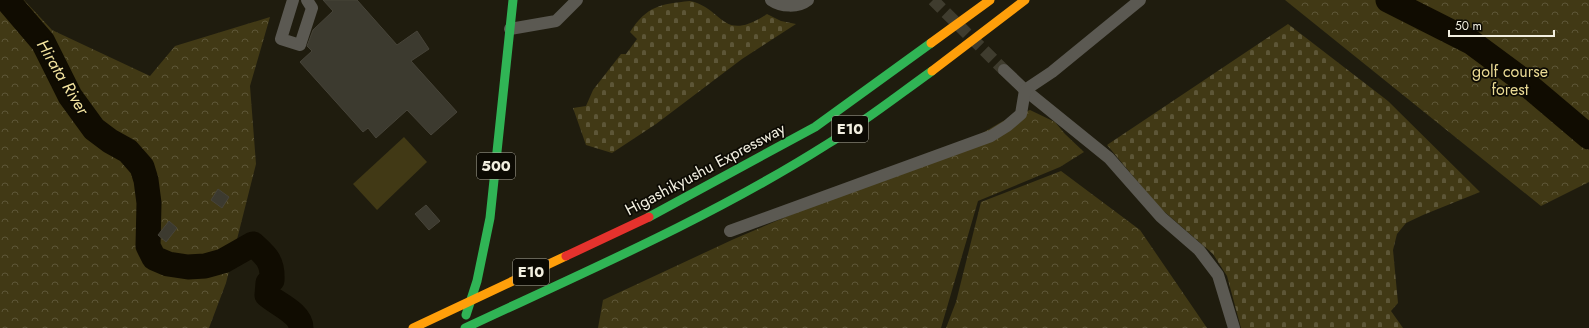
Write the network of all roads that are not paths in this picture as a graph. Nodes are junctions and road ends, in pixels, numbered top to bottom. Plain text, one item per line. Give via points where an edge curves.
1 (293, 0) edge
2 (307, 0) edge
3 (514, 0) edge
4 (577, 0) edge
5 (770, 0) edge
6 (808, 0) edge
7 (990, 0) edge
8 (1025, 0) edge
9 (1140, 0) edge
10 (510, 29) junction
11 (1004, 70) tunnel mouth
12 (1025, 90) junction
13 (730, 231) dead end
14 (413, 328) edge
15 (461, 328) edge
16 (465, 328) edge
17 (1234, 328) edge

1 - 2 street via 281,39 300,45 312,8
3 - 10 highway, 500
4 - 10 street via 556,21
5 - 6 street via 779,4 794,5
7 - 14 highway, Higashikyushu Expressway / E10, bridge via 815,127 649,217
8 - 16 highway, E10 via 932,71 827,145 760,184 660,236
9 - 12 street via 1052,72
10 - 15 highway, 500 via 490,218 477,281
11 - 12 street
12 - 13 street via 1021,114 991,136
12 - 17 street via 1109,158 1161,217 1199,250 1218,275

